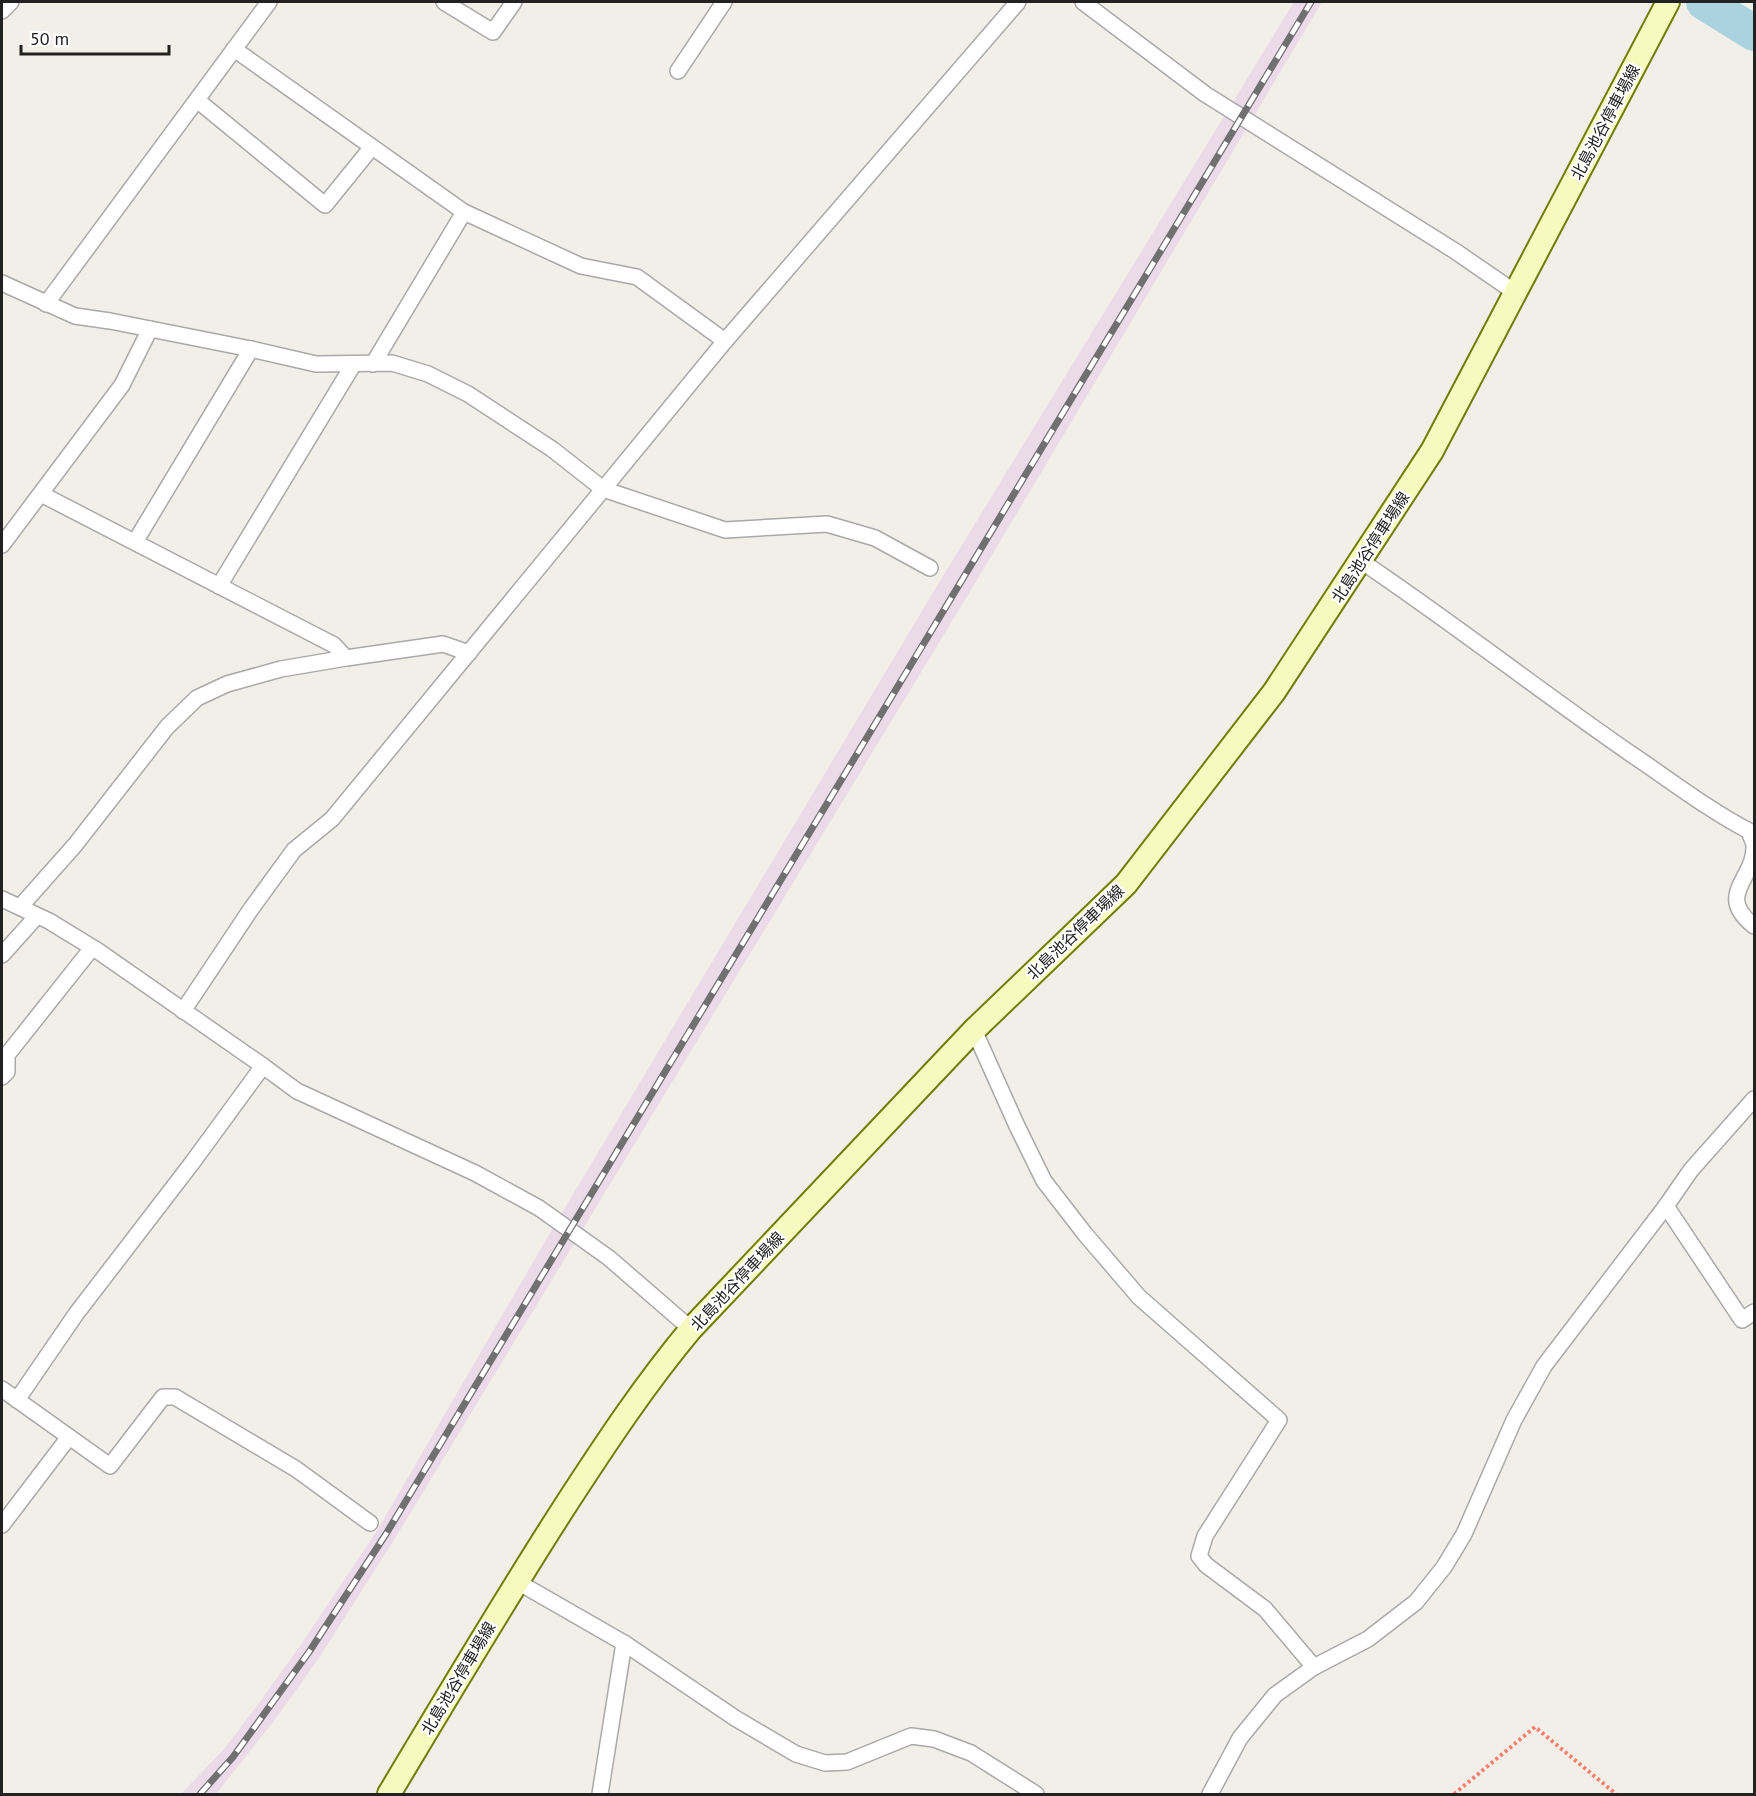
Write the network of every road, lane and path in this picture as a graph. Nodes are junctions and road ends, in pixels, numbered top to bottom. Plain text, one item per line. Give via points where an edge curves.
1 (11, 2) edge
2 (269, 2) edge
3 (444, 2) edge
4 (514, 2) edge
5 (724, 2) edge
6 (1018, 2) edge
7 (1083, 2) edge
8 (1668, 2) edge
9 (2, 11) edge
10 (234, 49) junction
11 (678, 71) dead end
12 (197, 100) junction
13 (372, 147) junction
14 (464, 212) junction
15 (2, 283) edge
16 (1516, 293) junction
17 (46, 304) junction
18 (150, 329) junction
19 (725, 341) junction
20 (250, 349) junction
21 (352, 364) junction
22 (373, 364) junction
23 (603, 489) junction
24 (41, 494) junction
25 (135, 542) junction
26 (2, 545) edge
27 (1361, 561) junction
28 (930, 567) dead end
29 (219, 586) junction
30 (469, 653) junction
31 (346, 658) junction
32 (2, 899) edge
33 (20, 908) junction
34 (37, 916) junction
35 (1755, 926) edge
36 (92, 948) junction
37 (2, 955) edge
38 (183, 1011) junction
39 (974, 1030) junction
40 (263, 1066) junction
41 (2, 1077) edge
42 (1755, 1099) edge
43 (1666, 1206) junction
44 (1755, 1312) edge
45 (691, 1329) junction
46 (2, 1389) edge
47 (17, 1400) junction
48 (69, 1437) junction
49 (370, 1523) dead end
50 (2, 1525) edge
51 (516, 1581) junction
52 (624, 1643) junction
53 (1314, 1667) junction
54 (388, 1794) edge
55 (600, 1794) edge
56 (1036, 1794) edge
57 (1210, 1794) edge
58 (1454, 1794) edge
59 (1616, 1794) edge

1 - 9 street
2 - 10 street
3 - 4 street via 493,32
5 - 11 street
6 - 19 street
7 - 16 street via 1205,94
8 - 16 main road, 北島池谷停車場線
10 - 12 street
10 - 13 street
12 - 13 street via 325,205
12 - 17 street
13 - 14 street
14 - 19 street via 581,266 637,277
14 - 22 street
15 - 17 street
16 - 27 main road, 北島池谷停車場線 via 1432,451
17 - 18 street via 75,316
18 - 20 street
18 - 24 street via 122,385
19 - 23 street
20 - 21 street via 316,364
20 - 25 street
21 - 22 street
21 - 29 street
22 - 23 street via 392,363 428,374 468,394 552,449
23 - 28 street via 725,530 827,524 875,538
23 - 30 street
24 - 25 street
24 - 26 street
25 - 29 street
27 - 35 street via 1610,739 1749,831 1754,844 1753,859 1738,890 1737,906
27 - 39 main road, 北島池谷停車場線 via 1274,692 1126,884
29 - 31 street via 334,645
30 - 31 street via 443,644
30 - 38 street via 332,819 294,850
31 - 33 street via 281,669 227,684 197,698 167,727
32 - 33 street
33 - 34 street
34 - 36 street
34 - 37 street
36 - 38 street
36 - 41 street via 7,1055 7,1072
38 - 40 street
39 - 45 main road, 北島池谷停車場線
39 - 53 street via 1044,1181 1085,1234 1139,1297 1279,1420 1204,1536 1199,1556 1265,1609
40 - 45 street via 297,1091 475,1173 539,1208 609,1258
40 - 47 street via 76,1314
42 - 43 street via 1691,1170
43 - 44 street via 1742,1320
43 - 53 street via 1544,1365 1514,1420 1464,1534 1444,1567 1416,1602 1368,1639
45 - 51 main road, 北島池谷停車場線 via 614,1430
46 - 47 street
47 - 48 street
48 - 49 street via 110,1466 163,1397 175,1397 296,1469
48 - 50 street
51 - 52 street
51 - 54 main road, 北島池谷停車場線
52 - 55 street
52 - 56 street via 796,1754 825,1763 847,1762 911,1736 934,1739 971,1753
53 - 57 street via 1275,1695 1240,1738
58 - 59 path via 1535,1727

